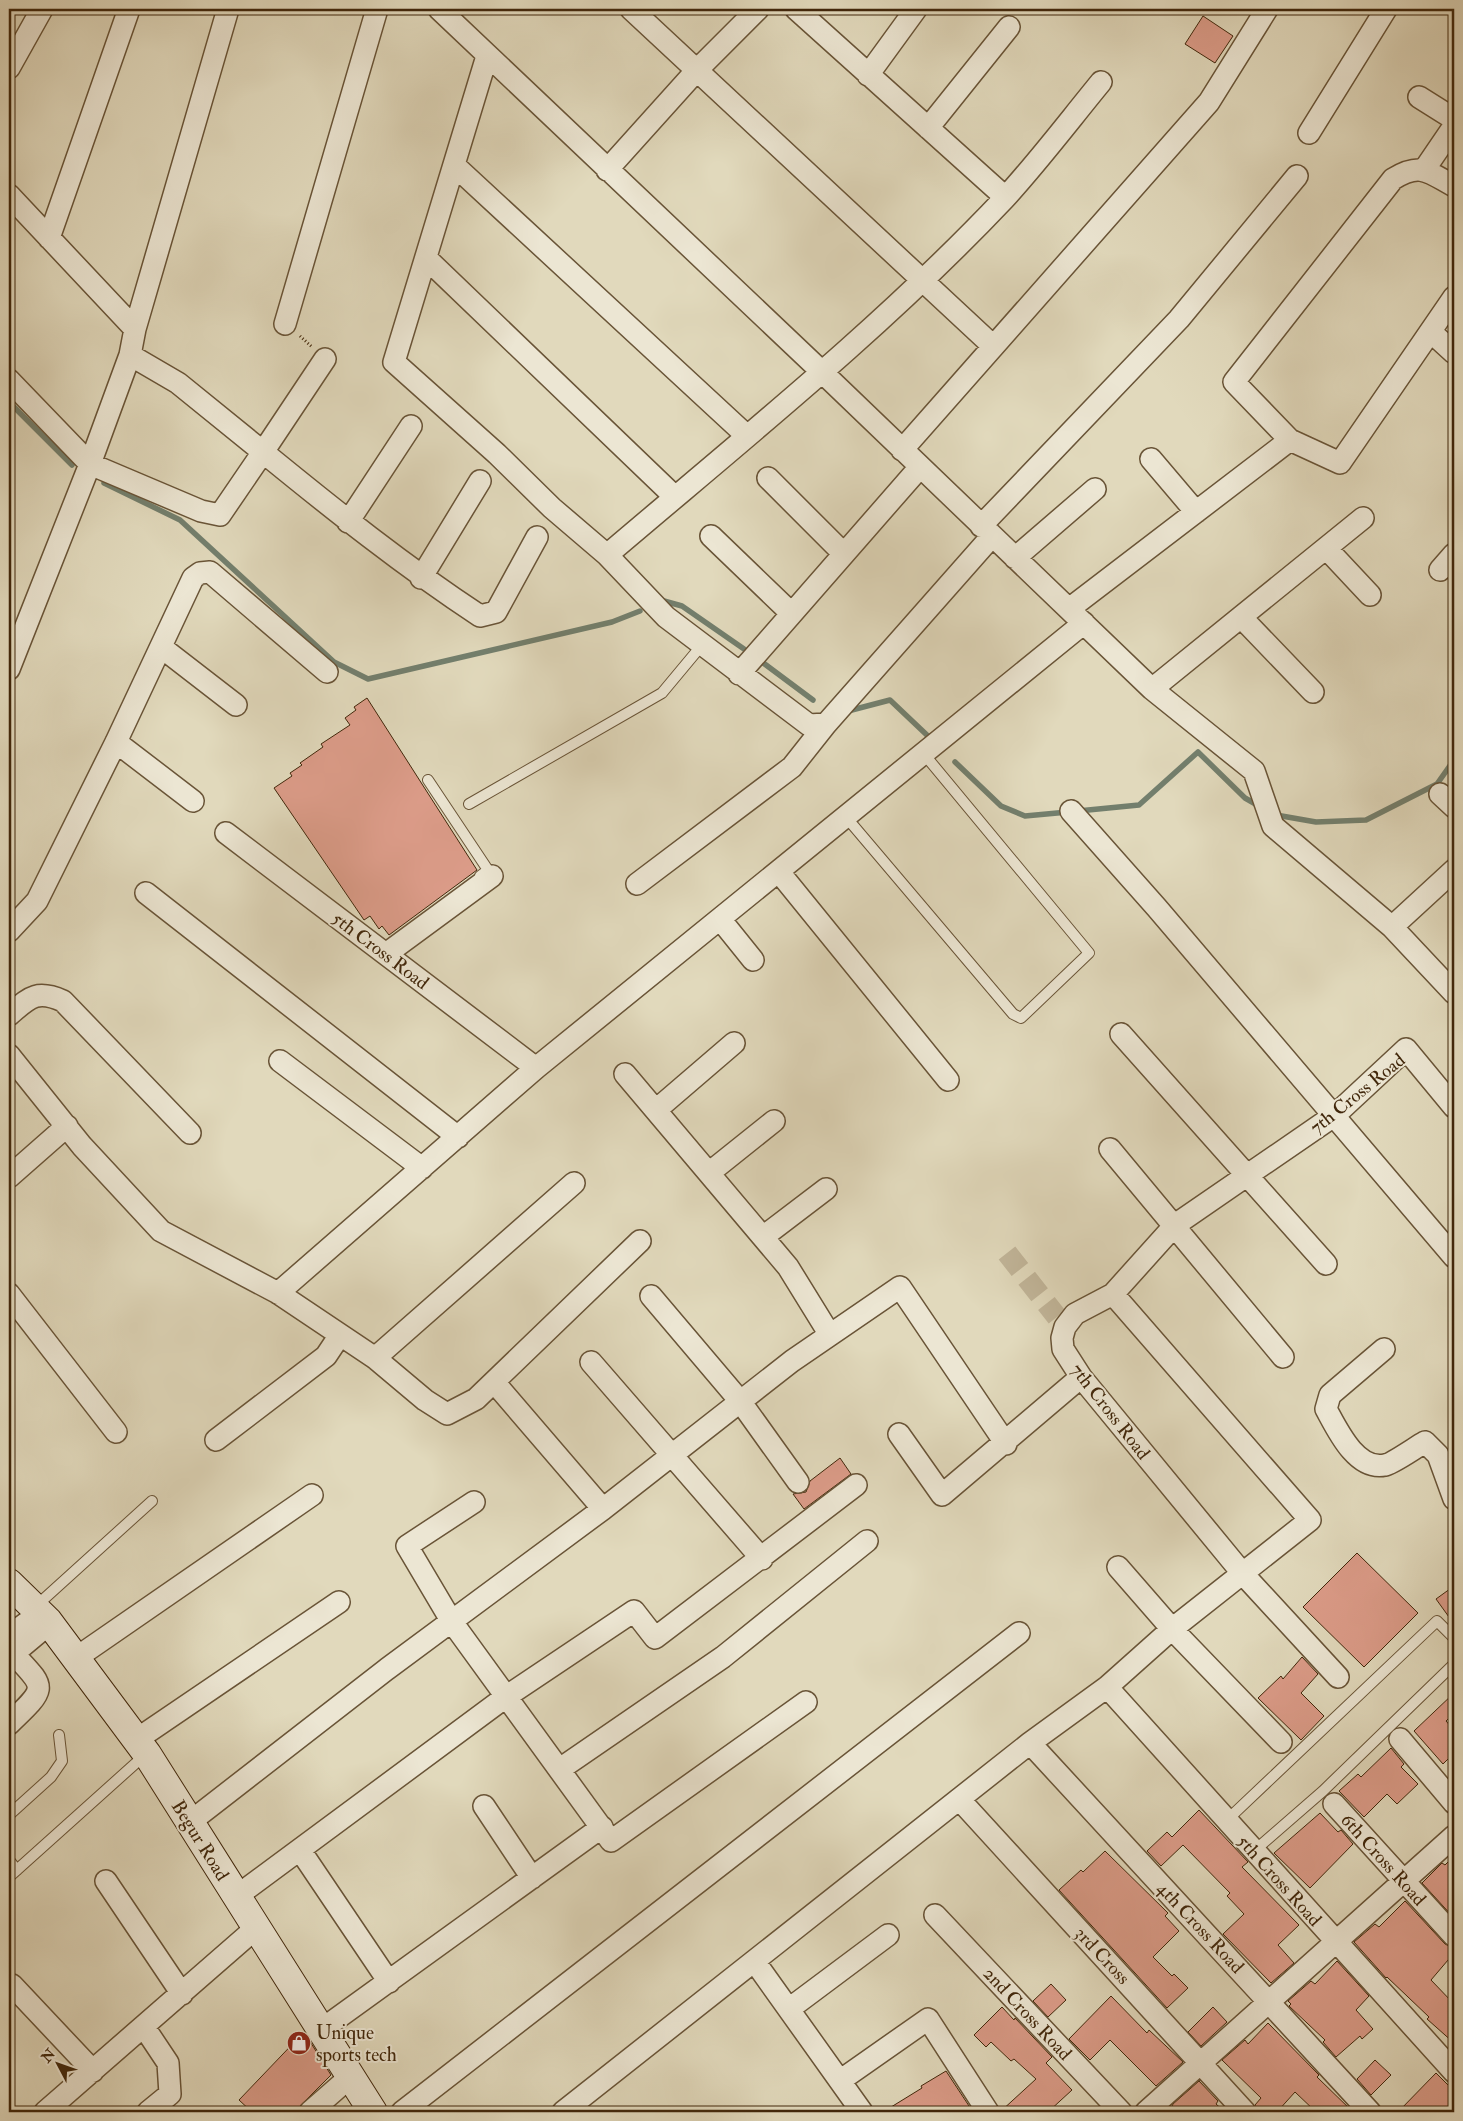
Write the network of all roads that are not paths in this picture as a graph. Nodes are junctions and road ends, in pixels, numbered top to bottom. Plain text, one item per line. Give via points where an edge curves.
1 (42, 9) edge
2 (129, 9) edge
3 (228, 9) edge
4 (377, 9) edge
5 (439, 9) edge
6 (631, 9) edge
7 (758, 9) edge
8 (796, 9) edge
9 (916, 9) edge
10 (1267, 9) edge
11 (1386, 9) edge
12 (1009, 27) dead end
13 (487, 56) junction
14 (9, 68) edge
15 (697, 70) junction
16 (868, 75) junction
17 (1101, 82) dead end
18 (1418, 97) dead end
19 (1454, 119) edge
20 (1454, 126) edge
21 (928, 128) junction
22 (1309, 133) dead end
23 (454, 165) junction
24 (607, 170) junction
25 (1424, 170) junction
26 (1297, 176) dead end
27 (1454, 186) edge
28 (9, 195) edge
29 (1005, 198) junction
30 (49, 238) junction
31 (426, 258) junction
32 (924, 280) junction
33 (1454, 297) edge
34 (285, 324) road end
35 (135, 330) junction
36 (1431, 332) junction
37 (993, 346) junction
38 (1454, 353) edge
39 (130, 356) junction
40 (325, 359) road end
41 (822, 372) junction
42 (9, 380) edge
43 (411, 426) dead end
44 (747, 436) junction
45 (1290, 440) junction
46 (902, 450) junction
47 (264, 452) junction
48 (1151, 459) dead end
49 (90, 464) junction
50 (920, 467) junction
51 (768, 478) dead end
52 (480, 481) dead end
53 (1096, 489) dead end
54 (675, 497) junction
55 (1196, 512) junction
56 (1363, 518) dead end
57 (348, 522) junction
58 (987, 531) junction
59 (711, 536) dead end
60 (537, 537) dead end
61 (1326, 548) junction
62 (844, 553) junction
63 (1454, 554) edge
64 (607, 555) junction
65 (1014, 558) junction
66 (1440, 570) dead end
67 (421, 578) junction
68 (1370, 596) dead end
69 (791, 613) junction
70 (1077, 616) junction
71 (1241, 617) junction
72 (702, 645) junction
73 (161, 647) junction
74 (9, 669) edge
75 (327, 672) dead end
76 (739, 674) junction
77 (1152, 689) junction
78 (1314, 692) dead end
79 (236, 705) dead end
80 (826, 724) junction
81 (116, 742) junction
82 (924, 754) junction
83 (428, 780) dead end
84 (193, 801) dead end
85 (469, 804) dead end
86 (1070, 811) dead end
87 (846, 817) junction
88 (226, 833) dead end
89 (1454, 870) edge
90 (779, 872) junction
91 (492, 876) dead end
92 (636, 884) dead end
93 (465, 890) junction
94 (146, 893) dead end
95 (720, 919) junction
96 (1392, 927) junction
97 (9, 931) edge
98 (386, 954) junction
99 (753, 960) dead end
100 (1452, 988) edge
101 (9, 1015) edge
102 (1121, 1034) dead end
103 (734, 1042) dead end
104 (9, 1055) edge
105 (280, 1061) dead end
106 (536, 1068) junction
107 (625, 1074) dead end
108 (948, 1080) dead end
109 (1454, 1107) edge
110 (656, 1110) junction
111 (1335, 1115) junction
112 (774, 1121) dead end
113 (67, 1126) junction
114 (190, 1133) dead end
115 (458, 1137) junction
116 (1110, 1149) dead end
117 (422, 1168) junction
118 (709, 1173) junction
119 (1248, 1175) junction
120 (9, 1177) edge
121 (574, 1182) dead end
122 (826, 1188) dead end
123 (1175, 1225) junction
124 (763, 1237) junction
125 (640, 1241) dead end
126 (1454, 1257) edge
127 (1326, 1264) dead end
128 (278, 1293) junction
129 (9, 1294) edge
130 (1113, 1294) junction
131 (651, 1296) dead end
132 (340, 1335) junction
133 (830, 1335) junction
134 (1384, 1348) dead end
135 (1282, 1357) dead end
136 (374, 1358) junction
137 (591, 1362) dead end
138 (1081, 1377) junction
139 (494, 1382) junction
140 (740, 1401) junction
141 (116, 1432) dead end
142 (900, 1434) dead end
143 (216, 1440) dead end
144 (1006, 1444) junction
145 (671, 1453) junction
146 (798, 1482) dead end
147 (856, 1485) dead end
148 (312, 1495) dead end
149 (1454, 1499) edge
150 (152, 1501) dead end
151 (474, 1502) dead end
152 (603, 1509) junction
153 (867, 1541) dead end
154 (762, 1559) junction
155 (1118, 1567) dead end
156 (1243, 1574) junction
157 (9, 1584) edge
158 (339, 1602) dead end
159 (41, 1614) junction
160 (452, 1622) junction
161 (1172, 1629) junction
162 (1019, 1632) dead end
163 (1454, 1638) edge
164 (10, 1646) edge
165 (76, 1658) junction
166 (1454, 1664) edge
167 (1338, 1677) dead end
168 (1107, 1687) junction
169 (508, 1696) junction
170 (806, 1702) dead end
171 (9, 1724) edge
172 (58, 1735) dead end
173 (1400, 1739) dead end
174 (1030, 1742) junction
175 (1281, 1742) dead end
176 (141, 1747) junction
177 (560, 1769) junction
178 (959, 1799) junction
179 (1454, 1803) edge
180 (1334, 1804) dead end
181 (484, 1806) dead end
182 (9, 1815) edge
183 (1226, 1821) junction
184 (190, 1822) junction
185 (602, 1827) junction
186 (1454, 1836) edge
187 (300, 1850) junction
188 (1254, 1851) junction
189 (9, 1860) edge
190 (13, 1873) edge
191 (532, 1878) junction
192 (1404, 1880) junction
193 (106, 1881) dead end
194 (237, 1896) junction
195 (935, 1915) dead end
196 (256, 1928) junction
197 (888, 1935) dead end
198 (1454, 1936) edge
199 (1336, 1942) junction
200 (755, 1962) junction
201 (389, 1982) junction
202 (12, 1985) dead end
203 (182, 1994) junction
204 (1270, 2001) junction
205 (789, 2009) junction
206 (144, 2027) junction
207 (321, 2030) junction
208 (1202, 2063) junction
209 (93, 2071) junction
210 (1454, 2072) edge
211 (350, 2076) junction
212 (841, 2080) junction
213 (45, 2112) edge
214 (148, 2112) edge
215 (310, 2112) edge
216 (373, 2112) edge
217 (402, 2112) edge
218 (563, 2112) edge
219 (862, 2112) edge
220 (988, 2112) edge
221 (1122, 2112) edge
222 (1146, 2112) edge
223 (1245, 2112) edge
224 (1370, 2112) edge

1 - 14 street
2 - 30 street
3 - 35 street
4 - 34 street
5 - 13 street
6 - 15 street
7 - 15 street
8 - 16 street
9 - 16 street
10 - 37 street via 1209,102
11 - 22 street
12 - 21 street
13 - 23 street
13 - 24 street
15 - 24 street
15 - 32 street
16 - 21 street
17 - 29 street
18 - 19 street
20 - 25 street
21 - 29 street
23 - 31 street
23 - 44 street
24 - 41 street
25 - 27 street
25 - 45 street via 1408,170 1394,179 1234,382
26 - 58 street via 1179,318
28 - 30 street
29 - 32 street
30 - 35 street
31 - 54 street
31 - 64 street via 394,362
32 - 37 street
32 - 41 street
33 - 36 street
35 - 39 street
36 - 38 street
36 - 45 street via 1340,463
37 - 46 street
39 - 47 street via 178,383
39 - 49 street
40 - 47 street
41 - 44 street
41 - 46 street
42 - 49 street
43 - 57 street
44 - 54 street
45 - 55 street
46 - 50 street
47 - 49 street via 220,515 201,511
47 - 57 street
48 - 55 street
49 - 74 street
50 - 58 street
50 - 62 street
51 - 62 street
52 - 67 street
53 - 65 street
54 - 64 street
55 - 70 street
56 - 61 street
57 - 67 street
58 - 65 street
58 - 80 street
59 - 69 street
60 - 67 street via 496,612 480,616
61 - 68 street
61 - 71 street
62 - 69 street
63 - 66 street
64 - 72 street via 666,617
65 - 70 street
69 - 76 street
70 - 77 street
70 - 82 street
71 - 77 street
71 - 78 street
72 - 76 street
72 - 85 lane via 662,693
73 - 75 street via 194,578 200,573 210,572
73 - 79 street
73 - 81 street
76 - 80 street via 809,725
77 - 96 street via 1254,771 1273,826
80 - 92 street via 792,767
81 - 84 street
81 - 97 street via 37,901
82 - 87 street
82 - 87 lane via 1088,953 1021,1018 1013,1014
83 - 93 lane via 488,870
86 - 111 street
87 - 90 street
88 - 98 street, 5th Cross Road
89 - 96 street
90 - 95 street
90 - 108 street
91 - 93 street
93 - 98 street via 442,912
94 - 115 street
95 - 99 street
95 - 106 street
96 - 100 street
98 - 106 street, 5th Cross Road
101 - 114 street via 35,996 50,996 62,1001
102 - 119 street
103 - 110 street
104 - 113 street
105 - 117 street
106 - 115 street
107 - 110 street
109 - 111 street, 7th Cross Road via 1406,1049
110 - 118 street
111 - 119 street, 7th Cross Road
111 - 126 street
112 - 118 street
113 - 120 street
113 - 128 street via 161,1230
115 - 117 street
116 - 123 street
117 - 128 street
118 - 124 street
119 - 123 street, 7th Cross Road
119 - 127 street
121 - 136 street
122 - 124 street
123 - 130 street, 7th Cross Road
123 - 135 street
124 - 133 street via 788,1267
125 - 139 street
128 - 132 street
129 - 141 street
130 - 138 street, 7th Cross Road via 1061,1322 1063,1349
130 - 156 street via 1310,1520
131 - 140 street
132 - 136 street
132 - 143 street via 326,1356
133 - 140 street
133 - 144 street via 900,1288
134 - 149 street via 1330,1395 1326,1409 1342,1438 1358,1457 1371,1464 1385,1466 1426,1442 1438,1455
136 - 139 street via 447,1414 476,1399
137 - 145 street
138 - 144 street
138 - 156 street, 7th Cross Road
139 - 152 street
140 - 145 street
140 - 146 street
142 - 144 street via 942,1495
145 - 152 street
145 - 154 street
147 - 154 street
148 - 165 street
150 - 159 lane
151 - 160 street via 407,1546
152 - 160 street
153 - 177 street via 723,1657
154 - 169 street via 655,1638 634,1611
155 - 161 street
156 - 161 street
156 - 167 street, 7th Cross Road
157 - 159 main road, Begur Road
158 - 176 street
159 - 164 street
159 - 165 main road, Begur Road
160 - 169 street
160 - 184 street
161 - 168 street
161 - 175 street
162 - 217 street
163 - 183 lane via 1437,1621
164 - 171 street via 35,1677 39,1688 36,1699
165 - 176 main road, Begur Road
166 - 188 lane via 1323,1791
168 - 174 street
168 - 183 street, 5th Cross Road
169 - 177 street
169 - 187 street
170 - 185 street via 611,1841
172 - 182 lane via 62,1761 51,1777
173 - 179 street
174 - 178 street
174 - 204 street, 4th Cross Road
176 - 184 main road, Begur Road
176 - 190 lane
177 - 185 street
178 - 200 street
178 - 208 street, 3rd Cross
180 - 192 street, 6th Cross Road
181 - 191 street
183 - 188 street, 5th Cross Road
184 - 194 main road, Begur Road
185 - 191 street
186 - 192 street
187 - 194 street
187 - 201 street
188 - 199 street, 5th Cross Road
189 - 190 lane
191 - 201 street
192 - 198 street, 6th Cross Road
192 - 199 street
193 - 203 street
194 - 196 main road, Begur Road
195 - 221 street, 2nd Cross Road
196 - 203 street
196 - 207 main road, Begur Road
197 - 205 street
199 - 204 street
199 - 210 street, 5th Cross Road
200 - 205 street
200 - 218 street
201 - 207 street
202 - 209 street
203 - 206 street
204 - 208 street
204 - 224 street, 4th Cross Road
205 - 212 street
206 - 209 street
206 - 214 street via 168,2063 170,2094
207 - 211 main road, Begur Road
208 - 222 street
208 - 223 street, 3rd Cross
209 - 213 street
211 - 215 street
211 - 216 main road, Begur Road
212 - 219 street
212 - 220 street via 928,2019

